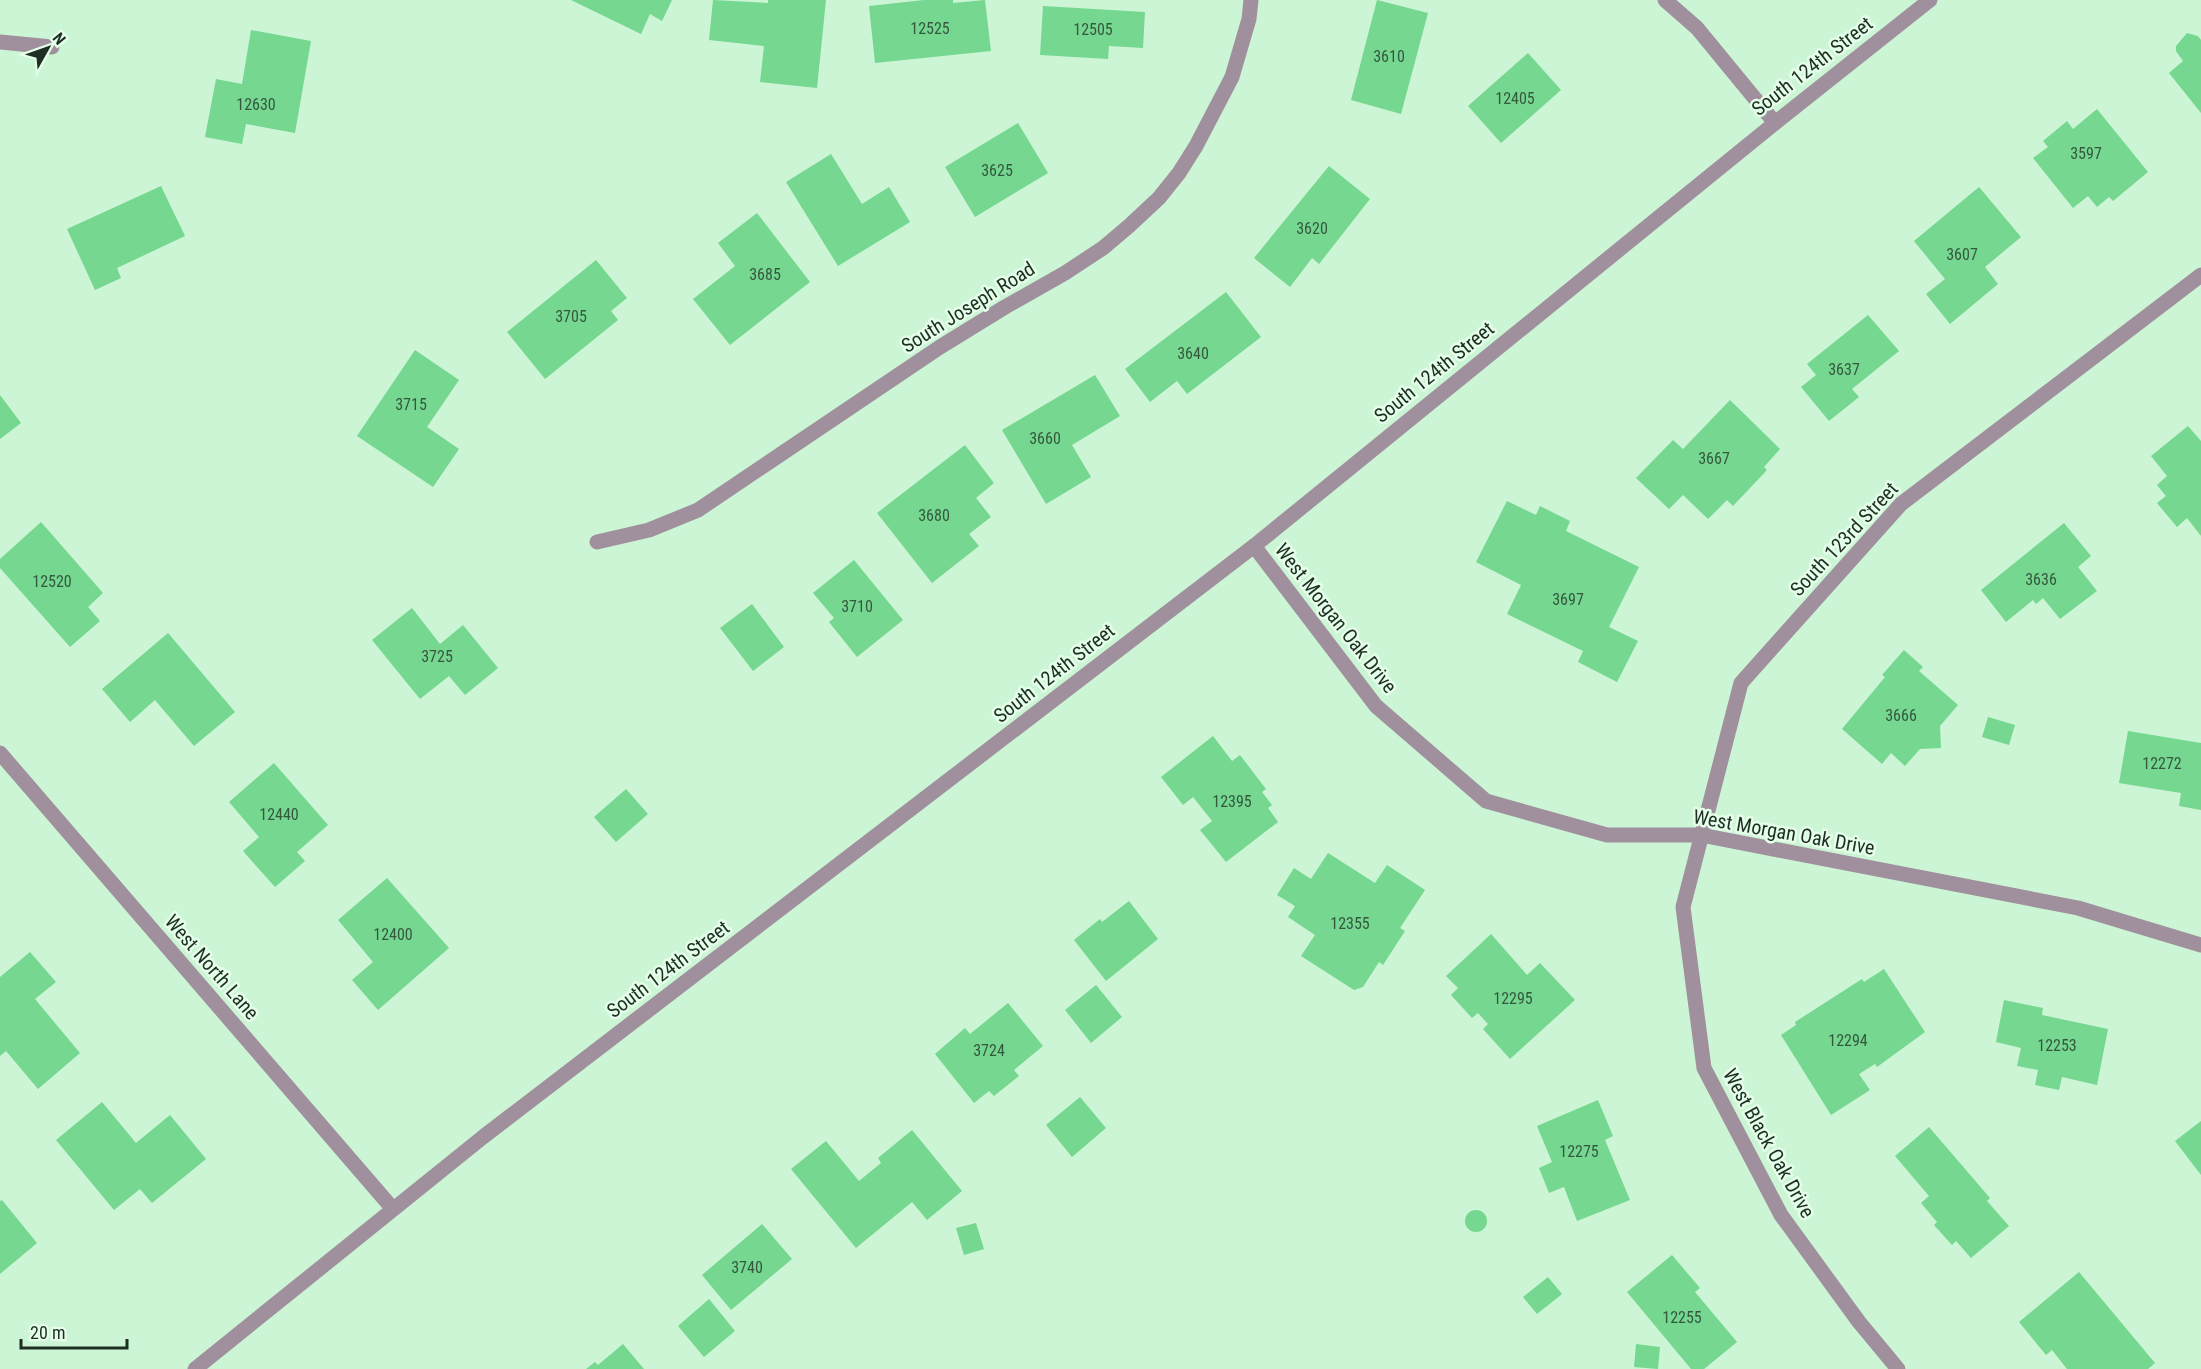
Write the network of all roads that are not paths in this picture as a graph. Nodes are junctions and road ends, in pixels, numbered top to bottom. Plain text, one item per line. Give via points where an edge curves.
1 (1251, 0) edge
2 (1665, 0) edge
3 (1930, 0) edge
4 (0, 42) edge
5 (52, 47) dead end
6 (1775, 123) junction
7 (2201, 275) edge
8 (597, 542) dead end
9 (1254, 546) junction
10 (0, 753) edge
11 (1701, 835) junction
12 (2201, 945) edge
13 (393, 1209) junction
14 (195, 1369) edge
15 (1898, 1369) edge

1 - 8 street, South Joseph Road via 1232,77 1179,173 1159,198 1103,248 940,347 698,510 649,530
2 - 6 street via 1697,28
3 - 6 street, South 124th Street
4 - 5 street
6 - 9 street, South 124th Street
7 - 11 street, South 123rd Street via 1901,504 1742,683
9 - 11 street, West Morgan Oak Drive via 1376,706 1486,801 1607,835
9 - 13 street, South 124th Street
10 - 13 street, West North Lane
11 - 12 street, West Morgan Oak Drive via 2078,908
11 - 15 street, West Black Oak Drive via 1683,907 1704,1068 1781,1215
13 - 14 street, South 124th Street

